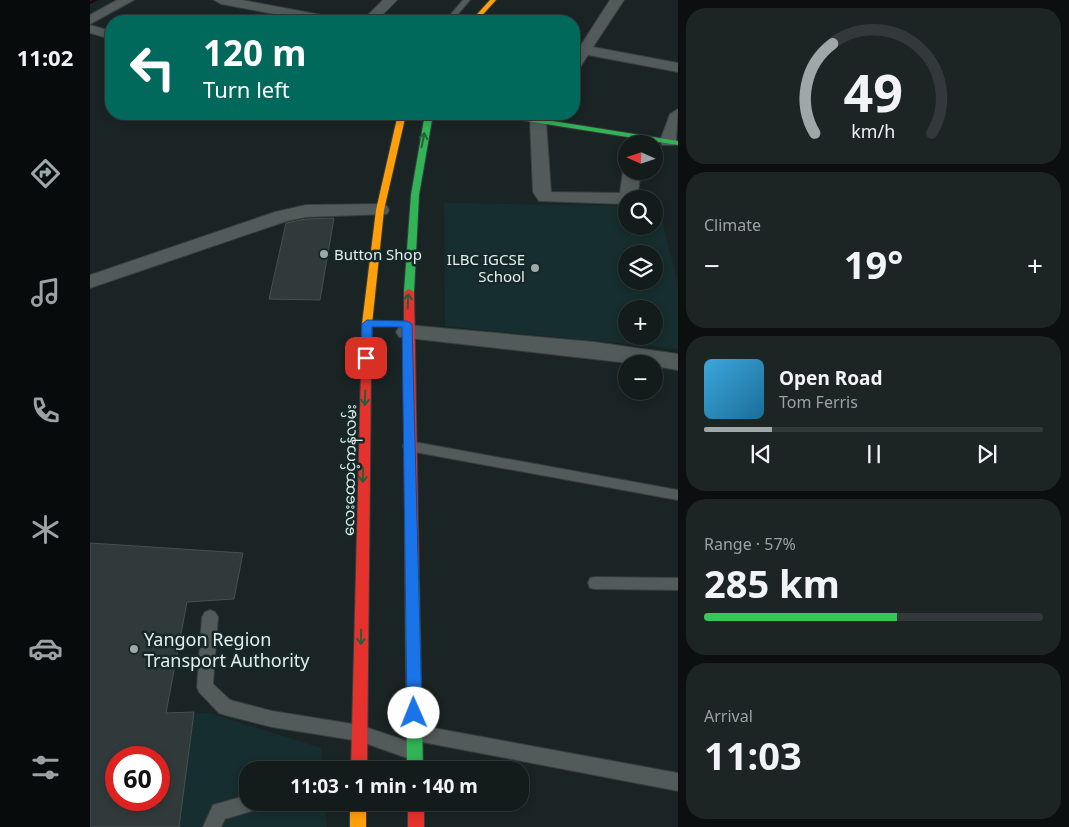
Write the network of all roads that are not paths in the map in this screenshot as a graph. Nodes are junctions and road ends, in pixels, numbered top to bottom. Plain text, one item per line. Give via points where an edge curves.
1 (127, 0) edge
2 (221, 0) edge
3 (390, 0) edge
4 (467, 0) edge
5 (493, 0) edge
6 (617, 0) edge
7 (241, 2) edge
8 (303, 15) edge
9 (375, 15) edge
10 (453, 15) edge
11 (479, 15) edge
12 (90, 20) edge
13 (90, 30) edge
14 (105, 34) edge
15 (580, 47) edge
16 (580, 48) edge
17 (678, 68) edge
18 (678, 114) edge
19 (401, 120) edge
20 (428, 120) edge
21 (541, 120) edge
22 (553, 120) edge
23 (618, 136) edge
24 (673, 142) edge
25 (618, 199) edge
26 (380, 210) junction
27 (90, 282) edge
28 (404, 327) junction
29 (678, 362) edge
30 (409, 446) junction
31 (678, 494) edge
32 (595, 583) dead end
33 (678, 584) edge
34 (210, 617) dead end
35 (414, 732) junction
36 (359, 733) junction
37 (415, 752) junction
38 (358, 761) edge
39 (415, 761) edge
40 (678, 782) edge
41 (239, 806) edge
42 (358, 811) edge
43 (416, 811) edge
44 (212, 827) edge
45 (358, 827) edge
46 (416, 827) edge

1 - 12 street
2 - 7 street
3 - 9 street
4 - 10 lane
5 - 11 main road
6 - 15 street
7 - 8 street
13 - 14 street
16 - 17 street
18 - 24 street
19 - 26 main road, လေးထောင့်ကန်လမ်း
28 -> 20 main road via 412,214
21 - 25 street via 542,192 545,196
22 - 23 main road
26 - 27 street via 306,211 282,216
26 -> 36 main road, လေးထောင့်ကန်လမ်း via 372,324
28 - 29 street
28 - 30 main road
30 - 31 lane
30 - 35 main road
32 - 33 lane
34 - 36 lane via 205,687 225,708 272,720
35 - 37 main road
35 - 40 lane
36 - 37 lane
36 - 38 main road, လေးထောင့်ကန်လမ်း
37 - 39 main road
41 - 44 lane via 219,811
42 - 45 main road
43 - 46 main road

